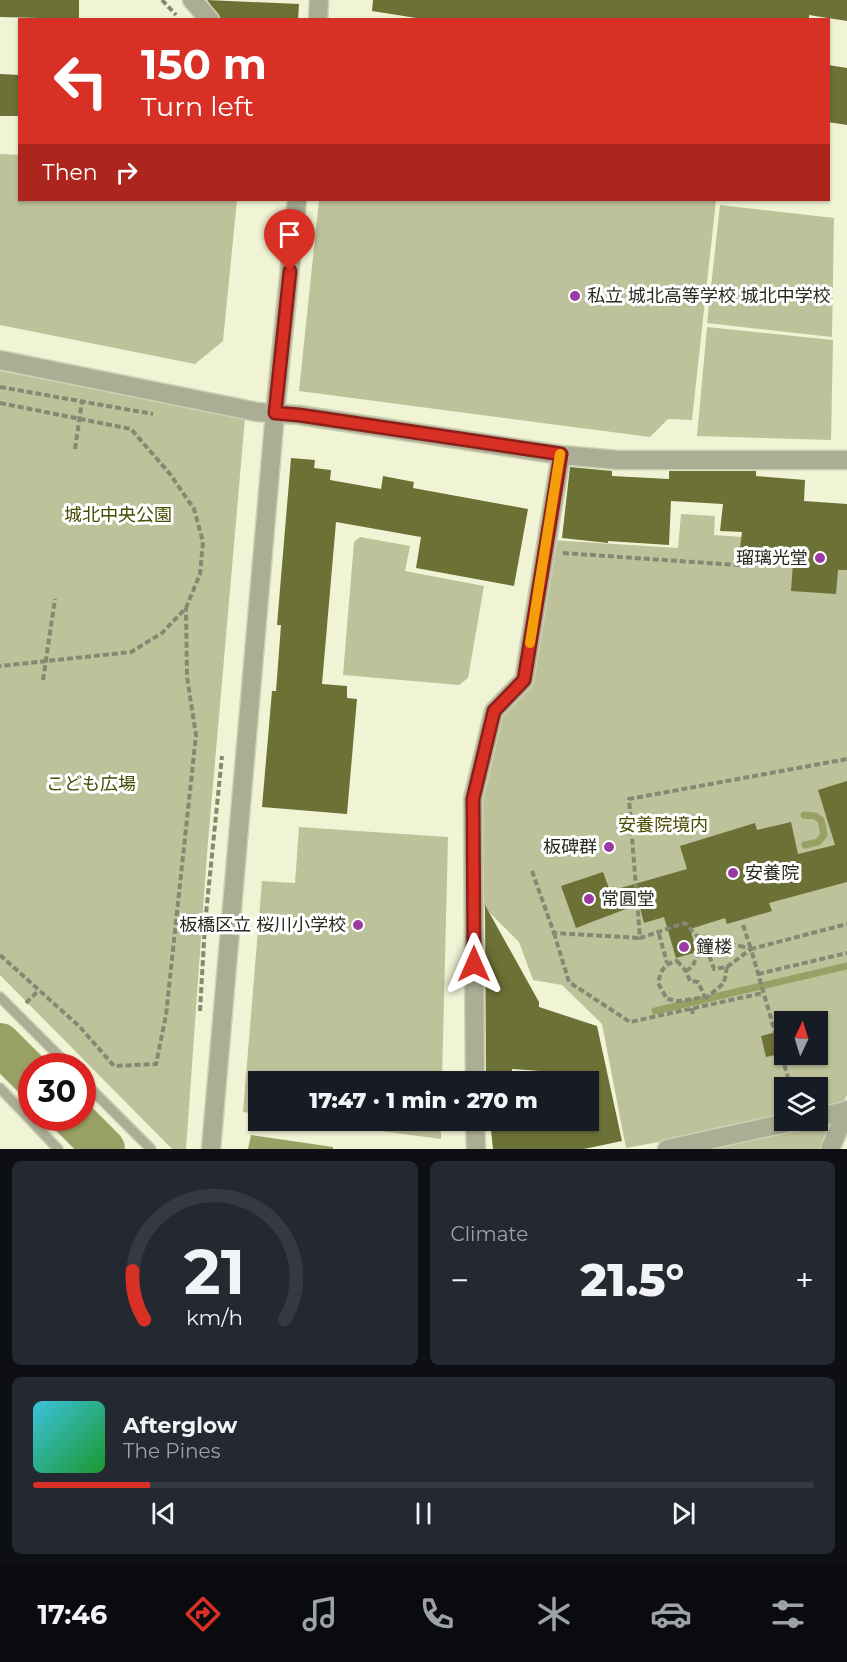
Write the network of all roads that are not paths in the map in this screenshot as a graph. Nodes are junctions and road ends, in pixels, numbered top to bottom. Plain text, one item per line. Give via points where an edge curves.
1 (192, 0) edge
2 (319, 0) edge
3 (208, 18) edge
4 (318, 18) edge
5 (297, 201) edge
6 (0, 360) edge
7 (275, 413) junction
8 (561, 454) junction
9 (847, 460) edge
10 (0, 998) edge
11 (56, 1053) edge
12 (475, 1071) edge
13 (0, 1088) edge
14 (96, 1094) edge
15 (846, 1116) edge
16 (828, 1117) edge
17 (774, 1126) edge
18 (475, 1131) edge
19 (58, 1149) edge
20 (151, 1149) edge
21 (211, 1149) edge
22 (476, 1149) edge
23 (667, 1149) edge
24 (830, 1149) edge

1 - 3 street
2 - 4 street
5 - 7 street
6 - 7 street
7 - 8 street
7 - 21 street
8 - 9 street via 618,460
8 - 12 street via 524,680 494,711 473,799
10 - 11 lane
13 - 19 lane
14 - 20 lane
15 - 16 street
15 - 24 street
17 - 23 street
18 - 22 street

